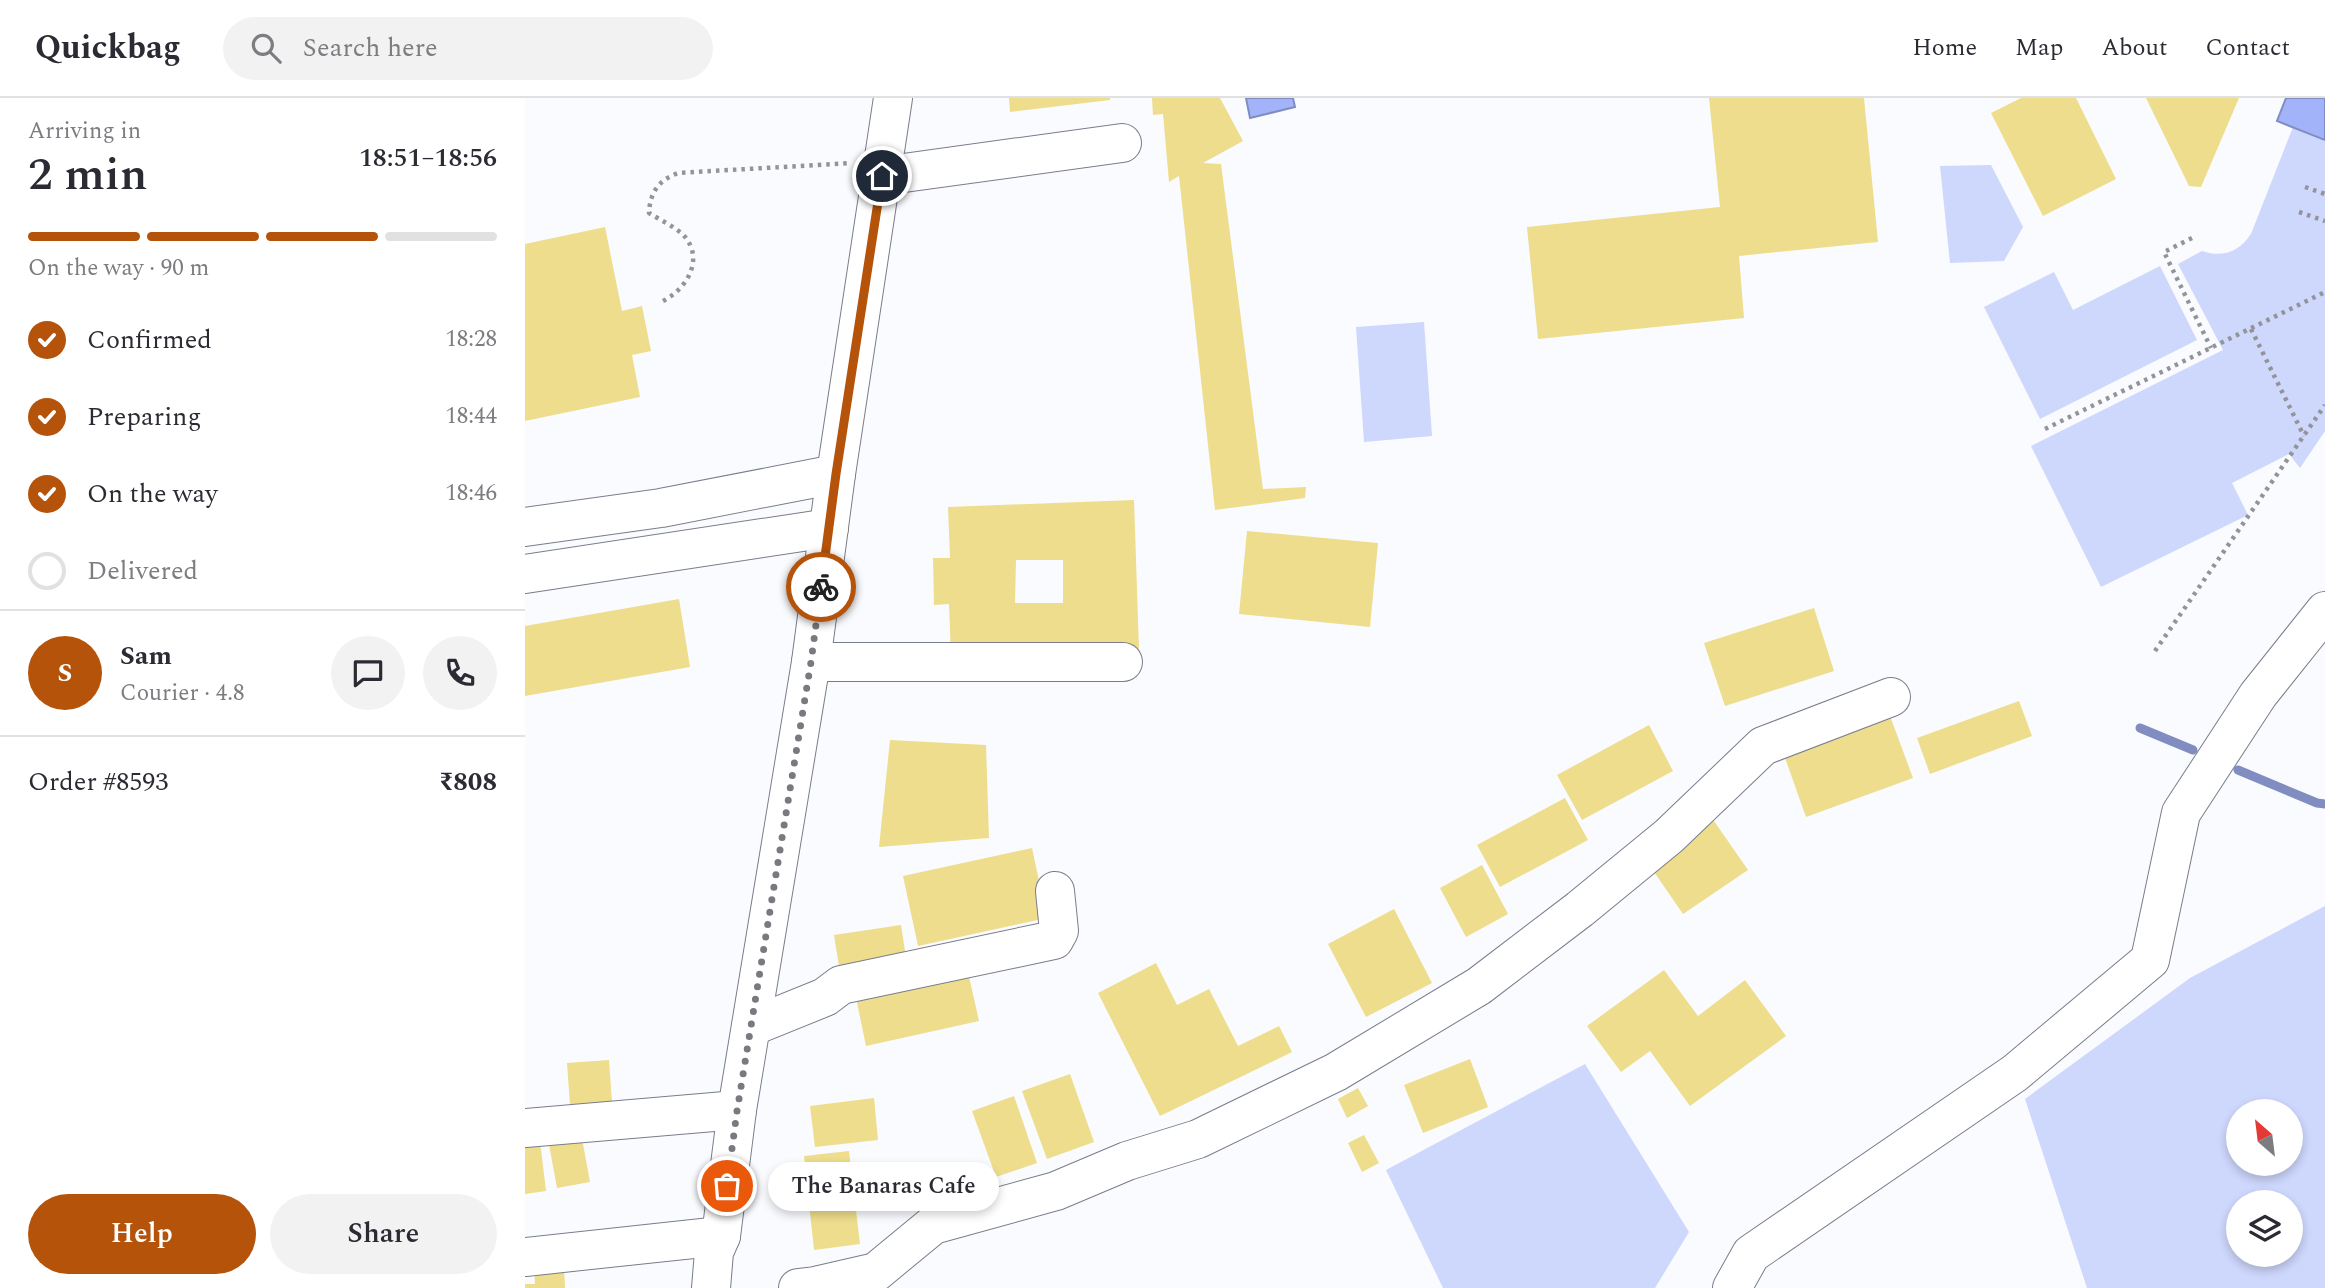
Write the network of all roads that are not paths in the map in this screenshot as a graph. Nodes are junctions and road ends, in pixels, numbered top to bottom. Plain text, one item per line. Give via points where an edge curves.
1 (893, 98) edge
2 (1122, 142) dead end
3 (883, 169) junction
4 (836, 474) junction
5 (661, 508) junction
6 (525, 527) edge
7 (829, 528) junction
8 (665, 553) junction
9 (525, 574) edge
10 (2325, 611) edge
11 (811, 662) junction
12 (1123, 662) dead end
13 (1891, 697) dead end
14 (1055, 891) dead end
15 (751, 1027) junction
16 (737, 1111) junction
17 (525, 1128) edge
18 (721, 1236) junction
19 (525, 1257) edge
20 (711, 1288) edge
21 (798, 1288) edge
22 (1732, 1288) edge

1 - 3 street
2 - 3 street
3 - 4 street
4 - 5 street
4 - 7 street
5 - 6 street
5 - 8 street
7 - 8 street
7 - 11 street
8 - 9 street
10 - 22 street via 2258,695 2181,813 2150,960 2015,1073 1751,1254
11 - 12 street
11 - 15 street
13 - 21 street via 1763,746 1669,836 1580,909 1479,986 1336,1072 1198,1139 1127,1161 1056,1191 933,1225 876,1272
14 - 15 street via 1059,932 1054,940 841,985 825,997
15 - 16 street
16 - 17 street
16 - 18 street
18 - 19 street
18 - 20 street via 714,1252

